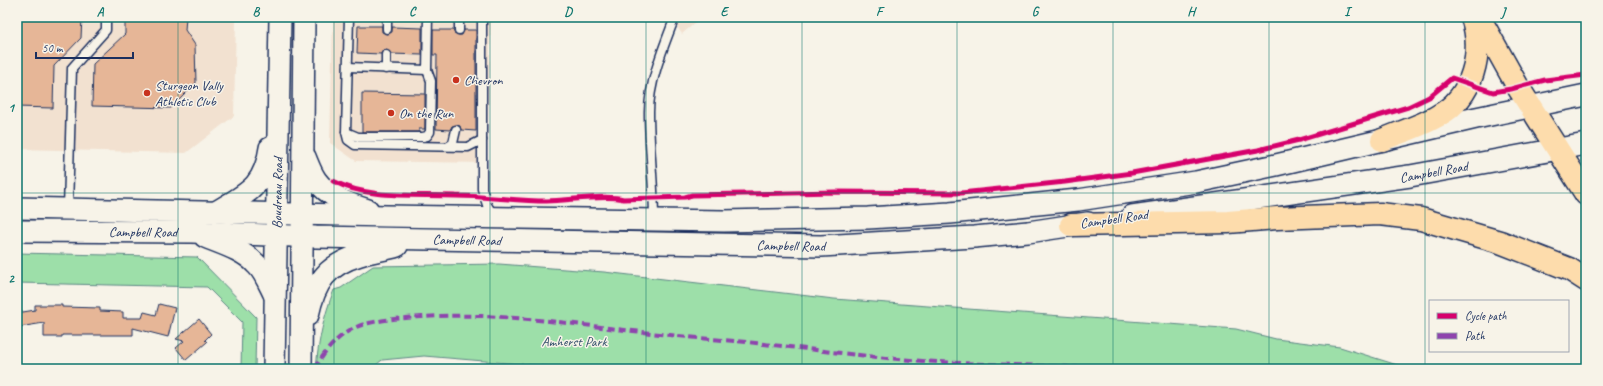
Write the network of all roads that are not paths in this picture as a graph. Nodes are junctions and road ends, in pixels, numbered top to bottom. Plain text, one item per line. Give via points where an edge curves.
1 (106, 17) edge
2 (280, 17) edge
3 (304, 17) edge
4 (349, 17) edge
5 (387, 17) edge
6 (428, 17) edge
7 (459, 17) edge
8 (482, 17) edge
9 (675, 17) edge
10 (1472, 17) edge
11 (1479, 17) edge
12 (387, 29) dead end
13 (459, 30) dead end
14 (386, 55) dead end
15 (348, 67) junction
16 (386, 69) junction
17 (427, 70) junction
18 (278, 90) junction
19 (1586, 95) edge
20 (1531, 106) junction
21 (456, 130) dead end
22 (346, 132) junction
23 (482, 140) junction
24 (1382, 140) junction
25 (1586, 144) edge
26 (449, 146) junction
27 (302, 148) junction
28 (1558, 150) junction
29 (1586, 194) edge
30 (17, 208) edge
31 (68, 209) junction
32 (216, 212) junction
33 (276, 214) junction
34 (302, 214) junction
35 (387, 216) junction
36 (496, 218) junction
37 (654, 221) junction
38 (1071, 225) junction
39 (17, 231) edge
40 (192, 232) junction
41 (275, 236) junction
42 (302, 237) junction
43 (415, 240) junction
44 (1586, 280) edge
45 (275, 296) junction
46 (301, 349) junction
47 (274, 369) edge
48 (301, 369) edge

1 - 31 lane via 106,30 72,68
2 - 18 main road, Boudreau Road
3 - 27 main road, Boudreau Road
4 - 15 lane
5 - 12 lane
6 - 17 lane
7 - 13 lane
8 - 23 lane
9 - 37 lane via 658,63 650,97
10 - 24 highway via 1477,55 1474,70 1464,93 1439,116
11 - 20 highway
14 - 16 lane
15 - 16 lane
15 - 22 lane
16 - 17 lane
17 - 22 lane via 431,81 430,132 427,136 358,137
18 - 32 main road via 268,163 261,177 253,189
18 - 33 main road, Boudreau Road
19 - 20 main road, Campbell Road
20 - 24 main road, Campbell Road
20 - 28 highway
21 - 26 lane via 453,142
22 - 26 lane via 348,140 355,145
23 - 26 lane via 468,147
23 - 36 lane via 482,189 487,205
24 - 37 main road, Campbell Road via 1196,182 1078,200 854,219
25 - 28 main road, Campbell Road
27 - 34 main road, Boudreau Road
27 - 35 main road via 315,179 324,191 348,203
28 - 29 highway
28 - 38 main road, Campbell Road via 1410,176
30 - 31 main road, Campbell Road
31 - 32 main road, Campbell Road
32 - 33 main road, Campbell Road
33 - 34 main road, Campbell Road
33 - 41 main road, Boudreau Road
34 - 35 main road, Campbell Road
34 - 42 main road, Boudreau Road
35 - 36 main road, Campbell Road
36 - 37 main road, Campbell Road
38 - 43 main road, Campbell Road via 974,237 821,246
38 - 44 highway via 1228,222 1380,214 1421,219 1500,242 1569,269
39 - 40 main road, Campbell Road
40 - 41 main road, Campbell Road
40 - 45 main road via 249,257 258,264
41 - 42 main road, Campbell Road
41 - 45 main road, Boudreau Road
42 - 43 main road, Campbell Road
42 - 46 main road, Boudreau Road
43 - 46 main road via 383,251 360,255 328,271 318,283 311,300
45 - 47 main road, Boudreau Road
46 - 48 main road, Boudreau Road

